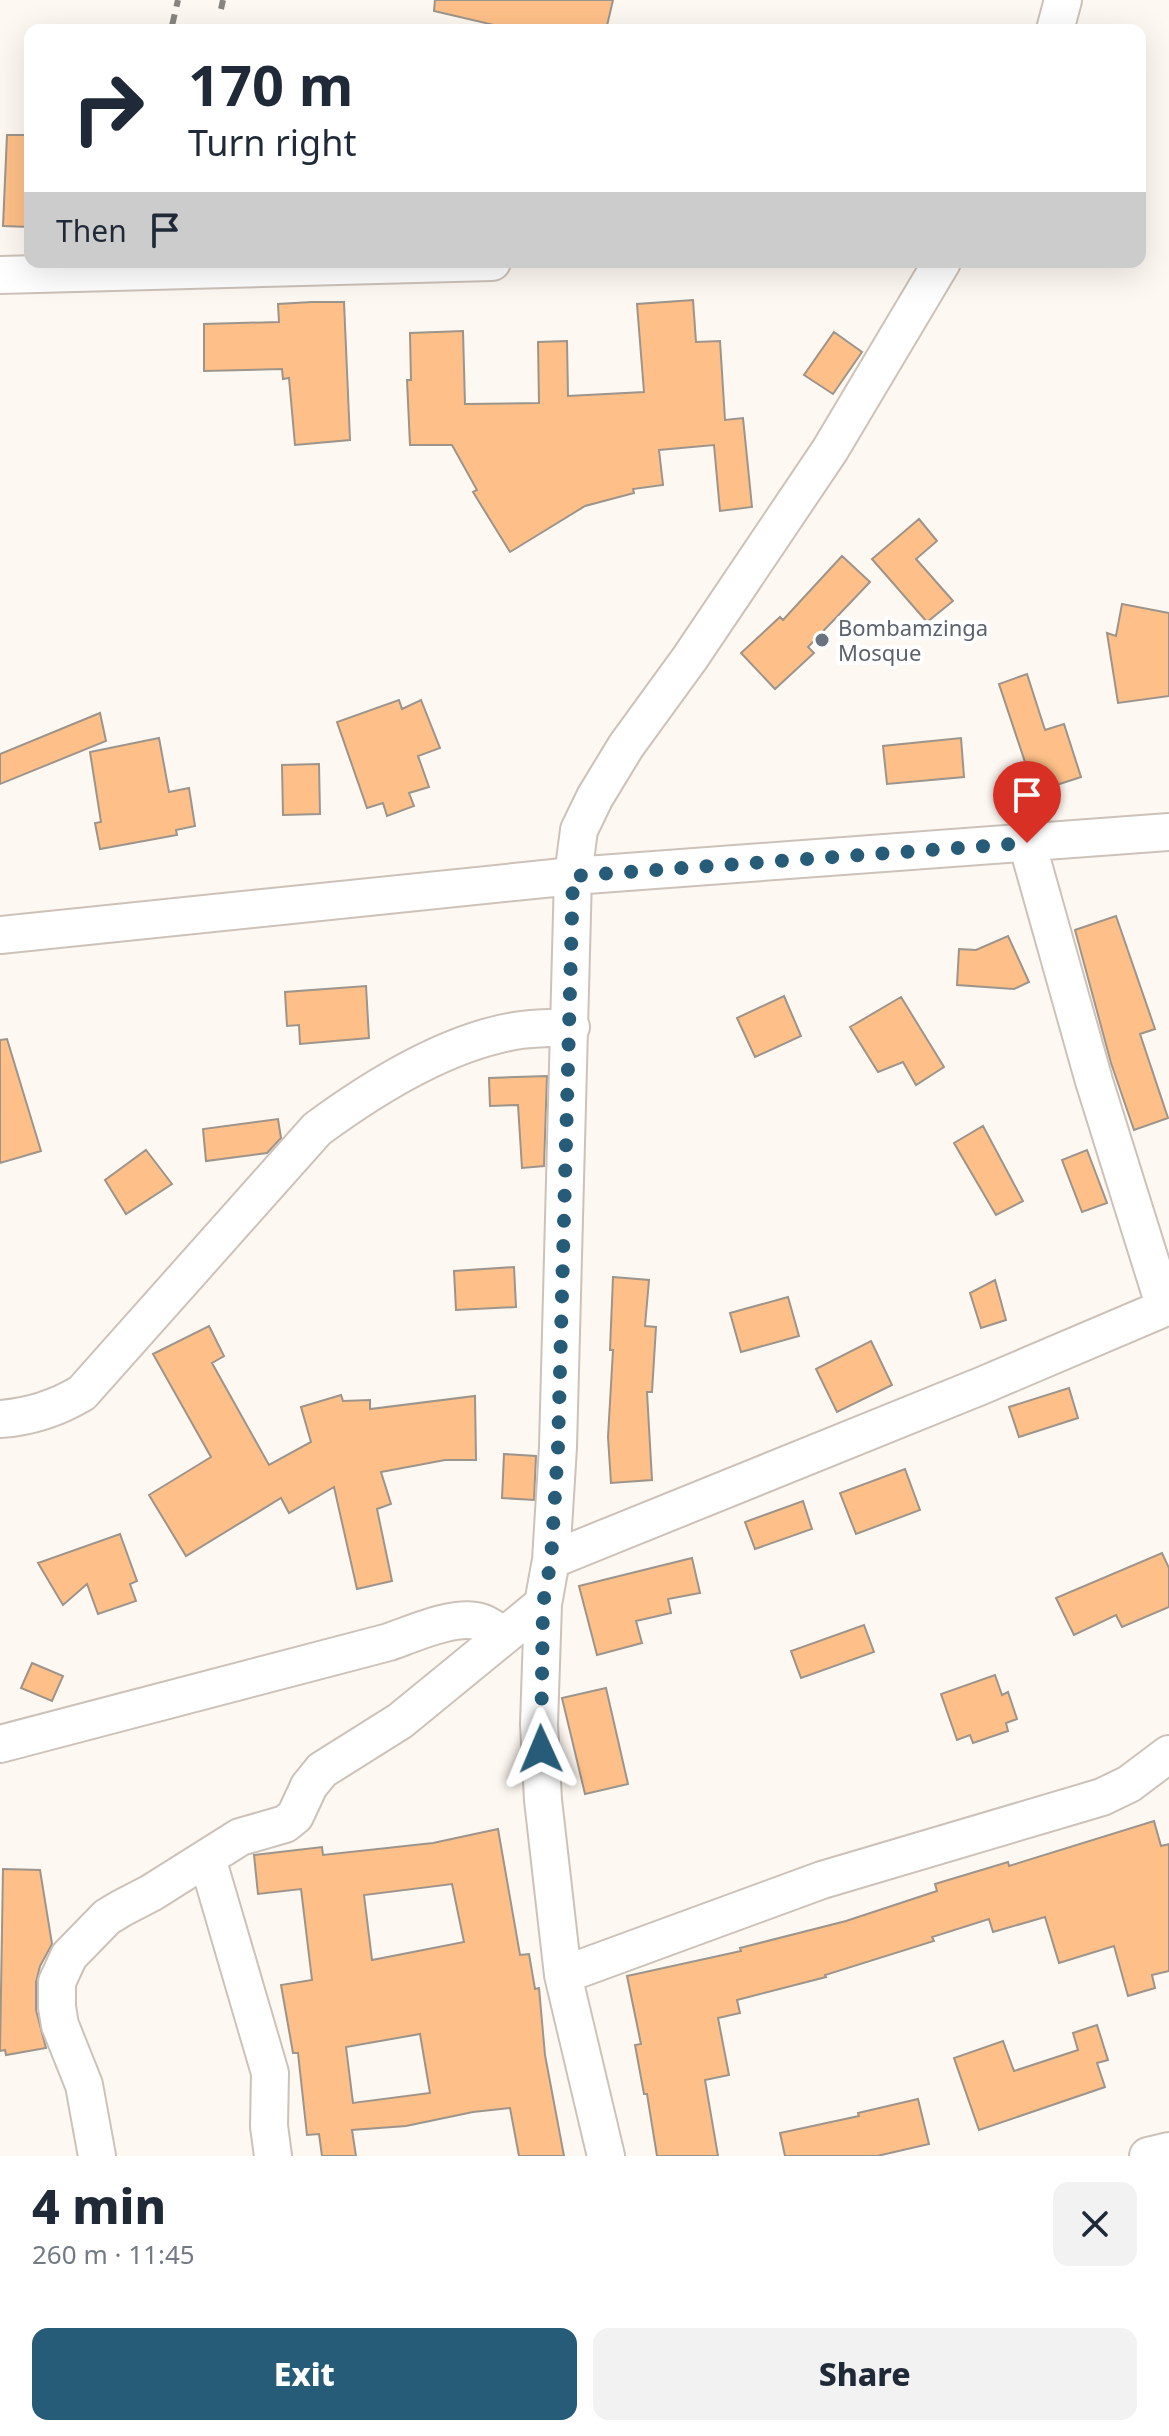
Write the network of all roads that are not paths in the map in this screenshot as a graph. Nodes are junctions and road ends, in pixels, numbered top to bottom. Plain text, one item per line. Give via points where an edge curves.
1 (1063, 0) edge
2 (1057, 24) edge
3 (265, 268) edge
4 (938, 268) edge
5 (0, 275) edge
6 (1169, 832) edge
7 (1027, 843) junction
8 (573, 876) junction
9 (0, 935) edge
10 (571, 1027) junction
11 (1167, 1307) edge
12 (0, 1419) edge
13 (551, 1560) junction
14 (543, 1604) junction
15 (502, 1635) junction
16 (0, 1744) edge
17 (1169, 1754) edge
18 (207, 1858) junction
19 (563, 1975) junction
20 (1169, 2151) edge
21 (97, 2156) edge
22 (273, 2156) edge
23 (606, 2156) edge
24 (1148, 2156) edge

1 - 2 street
3 - 5 street
4 - 8 street via 830,450 595,797 579,830
6 - 7 street
7 - 8 street
7 - 11 street via 1094,1081
8 - 9 street
8 - 10 street
10 - 12 street via 483,1039 441,1055 350,1105 317,1129 82,1393 59,1407
10 - 13 street
11 - 13 street
13 - 14 street
14 - 15 street
14 - 19 street via 543,1800
15 - 16 street via 478,1621 431,1627
15 - 18 street via 400,1721 322,1770 285,1824 240,1837
17 - 19 street via 1102,1797 822,1880
18 - 21 street via 107,1917 63,1965 57,1982 60,2025 84,2085
18 - 22 street via 270,2073
19 - 23 street
20 - 24 street

